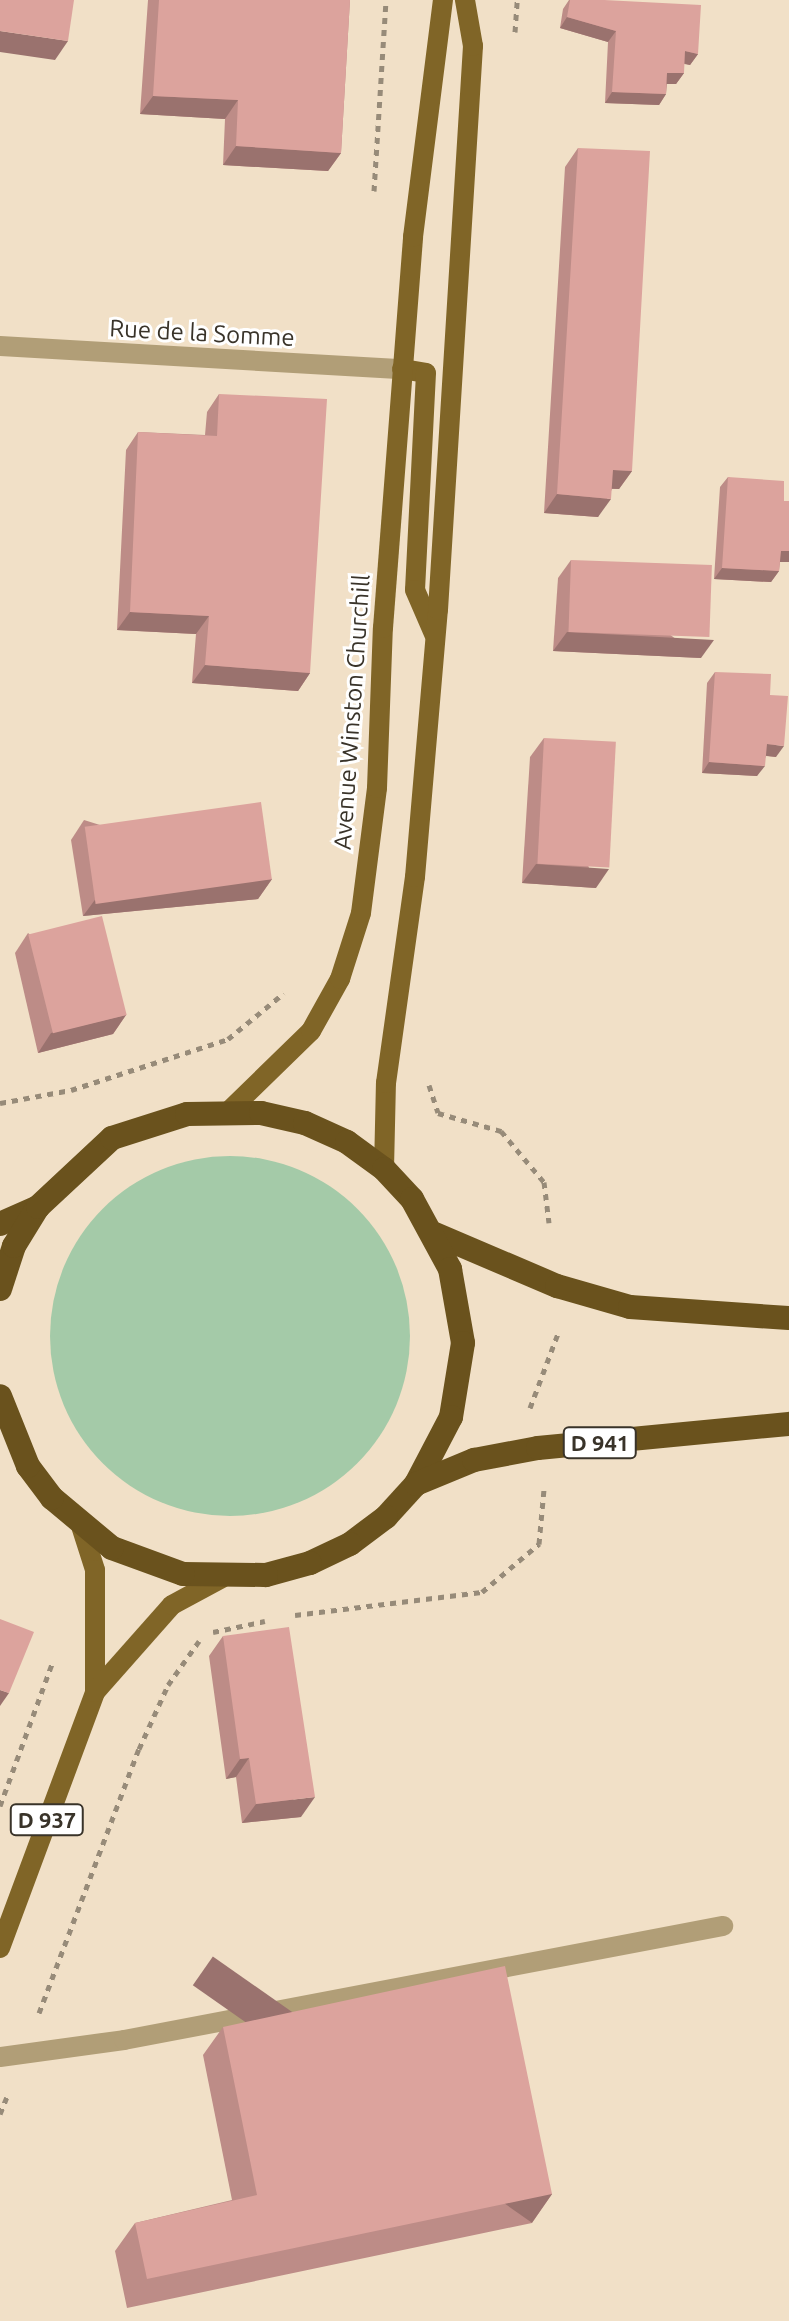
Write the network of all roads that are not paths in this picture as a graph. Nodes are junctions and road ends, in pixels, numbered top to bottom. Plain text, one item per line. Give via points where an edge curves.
1 (443, 0) edge
2 (465, 0) edge
3 (0, 346) edge
4 (402, 369) junction
5 (436, 637) junction
6 (230, 1110) junction
7 (384, 1169) junction
8 (38, 1207) junction
9 (0, 1224) edge
10 (435, 1234) junction
11 (0, 1289) edge
12 (789, 1318) edge
13 (0, 1396) edge
14 (789, 1424) edge
15 (0, 1452) edge
16 (28, 1466) junction
17 (416, 1484) junction
18 (81, 1526) junction
19 (222, 1578) junction
20 (95, 1692) junction
21 (723, 1926) dead end
22 (0, 1948) edge
23 (0, 2057) edge

1 - 4 main road, Avenue Winston Churchill via 435,34
2 - 5 main road via 473,46
3 - 4 street, Rue de la Somme
4 - 5 main road via 426,373 415,590
4 - 6 main road, Avenue Winston Churchill via 377,788 361,913 340,979 311,1031
5 - 7 main road via 415,877 386,1083
6 - 7 highway via 305,1123 347,1142
6 - 8 highway via 147,1124 112,1138
7 - 10 highway
8 - 9 highway
8 - 11 highway via 14,1246
10 - 12 highway via 557,1286 630,1307
10 - 17 highway via 450,1269 463,1343 451,1417
13 - 16 highway
14 - 17 highway, D 941 via 538,1448 474,1460
15 - 16 highway
16 - 18 highway
17 - 19 highway via 386,1517 350,1544 266,1575
18 - 19 highway via 147,1564
18 - 20 main road, D 937 via 95,1570
19 - 20 main road, D 937 via 172,1605
20 - 22 main road, D 937
21 - 23 street via 124,2040

